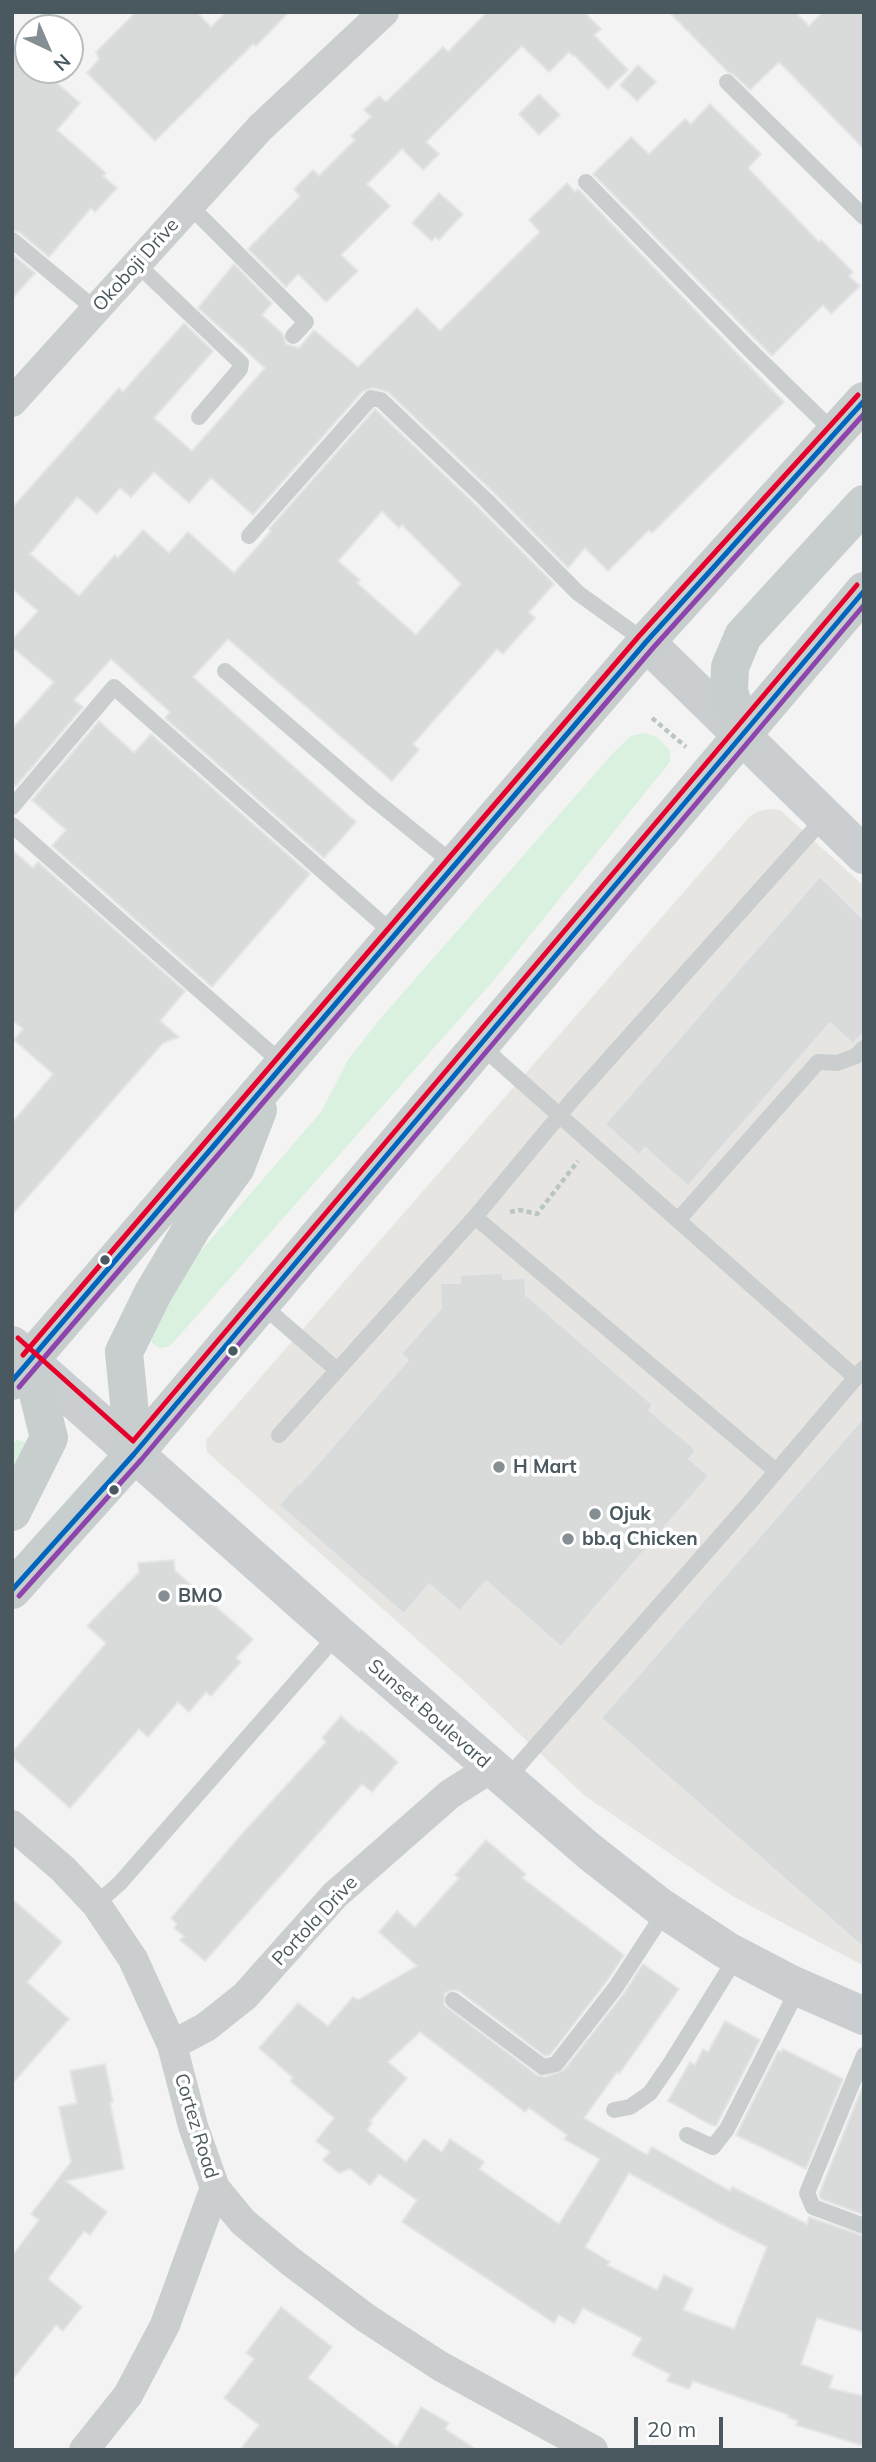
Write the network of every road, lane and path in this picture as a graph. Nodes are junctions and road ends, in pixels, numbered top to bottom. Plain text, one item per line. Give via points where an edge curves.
1 (384, 12) edge
2 (727, 82) dead end
3 (586, 182) dead end
4 (190, 206) junction
5 (864, 217) edge
6 (12, 240) edge
7 (137, 264) junction
8 (96, 310) junction
9 (293, 336) dead end
10 (864, 401) edge
11 (12, 402) edge
12 (199, 417) dead end
13 (835, 433) junction
14 (864, 504) edge
15 (249, 536) dead end
16 (864, 591) edge
17 (646, 642) junction
18 (225, 671) dead end
19 (652, 718) dead end
20 (742, 733) junction
21 (686, 747) dead end
22 (12, 807) edge
23 (825, 817) junction
24 (12, 825) edge
25 (864, 855) edge
26 (455, 865) junction
27 (395, 935) junction
28 (480, 1044) junction
29 (864, 1048) edge
30 (276, 1074) junction
31 (560, 1115) junction
32 (579, 1161) dead end
33 (510, 1212) dead end
34 (475, 1217) junction
35 (678, 1220) junction
36 (261, 1304) junction
37 (18, 1362) edge
38 (337, 1370) junction
39 (860, 1373) edge
40 (279, 1436) dead end
41 (134, 1454) junction
42 (776, 1471) junction
43 (12, 1511) edge
44 (12, 1590) edge
45 (338, 1634) junction
46 (498, 1774) junction
47 (12, 1825) edge
48 (96, 1904) junction
49 (666, 1910) junction
50 (737, 1956) junction
51 (799, 1987) junction
52 (453, 2000) dead end
53 (864, 2016) edge
54 (172, 2045) junction
55 (864, 2055) edge
56 (614, 2110) dead end
57 (687, 2135) dead end
58 (215, 2188) junction
59 (864, 2226) edge
60 (84, 2450) edge
61 (593, 2450) edge

1 - 4 street, Okoboji Drive via 260,128
2 - 5 lane
3 - 13 lane
4 - 7 street, Okoboji Drive
4 - 9 lane via 306,322
6 - 8 lane
7 - 8 street, Okoboji Drive
7 - 12 lane via 241,363
8 - 11 street, Okoboji Drive
10 - 13 main road
13 - 17 main road
14 - 20 main road via 743,636 730,667 729,691
15 - 17 lane via 371,398 381,400 578,593
16 - 20 main road
17 - 20 main road
17 - 26 main road
18 - 26 lane
19 - 21 path
20 - 23 main road
20 - 28 main road
22 - 27 lane via 114,687
23 - 25 main road
23 - 31 lane
24 - 30 lane
26 - 27 main road
27 - 30 main road
28 - 31 lane
28 - 36 main road
29 - 35 lane via 837,1063 818,1062
30 - 37 main road
30 - 41 main road via 236,1167 192,1226 124,1352
31 - 34 lane
31 - 35 lane
32 - 33 path via 537,1214
34 - 38 lane
34 - 42 lane
35 - 39 lane
36 - 38 lane
36 - 41 main road
37 - 41 main road, Sunset Boulevard
37 - 43 main road via 49,1438
38 - 40 lane
39 - 42 lane
41 - 44 main road
41 - 45 main road, Sunset Boulevard
42 - 46 lane
45 - 46 main road, Sunset Boulevard
45 - 48 lane via 120,1884
46 - 49 main road, Sunset Boulevard
46 - 54 street, Portola Drive via 450,1794 345,1885 245,1996 206,2027
47 - 48 street, Cortez Road
48 - 54 street, Cortez Road via 133,1959
49 - 50 main road, Sunset Boulevard
49 - 52 lane via 616,1987 556,2064 543,2067
50 - 51 main road, Sunset Boulevard
50 - 56 lane via 650,2093 630,2107
51 - 53 main road, Sunset Boulevard
51 - 57 lane via 727,2129 713,2147
54 - 58 street, Cortez Road
55 - 59 lane via 807,2193 813,2207
58 - 60 street via 165,2325 128,2395
58 - 61 street, Cortez Road via 243,2222 366,2318 440,2366

